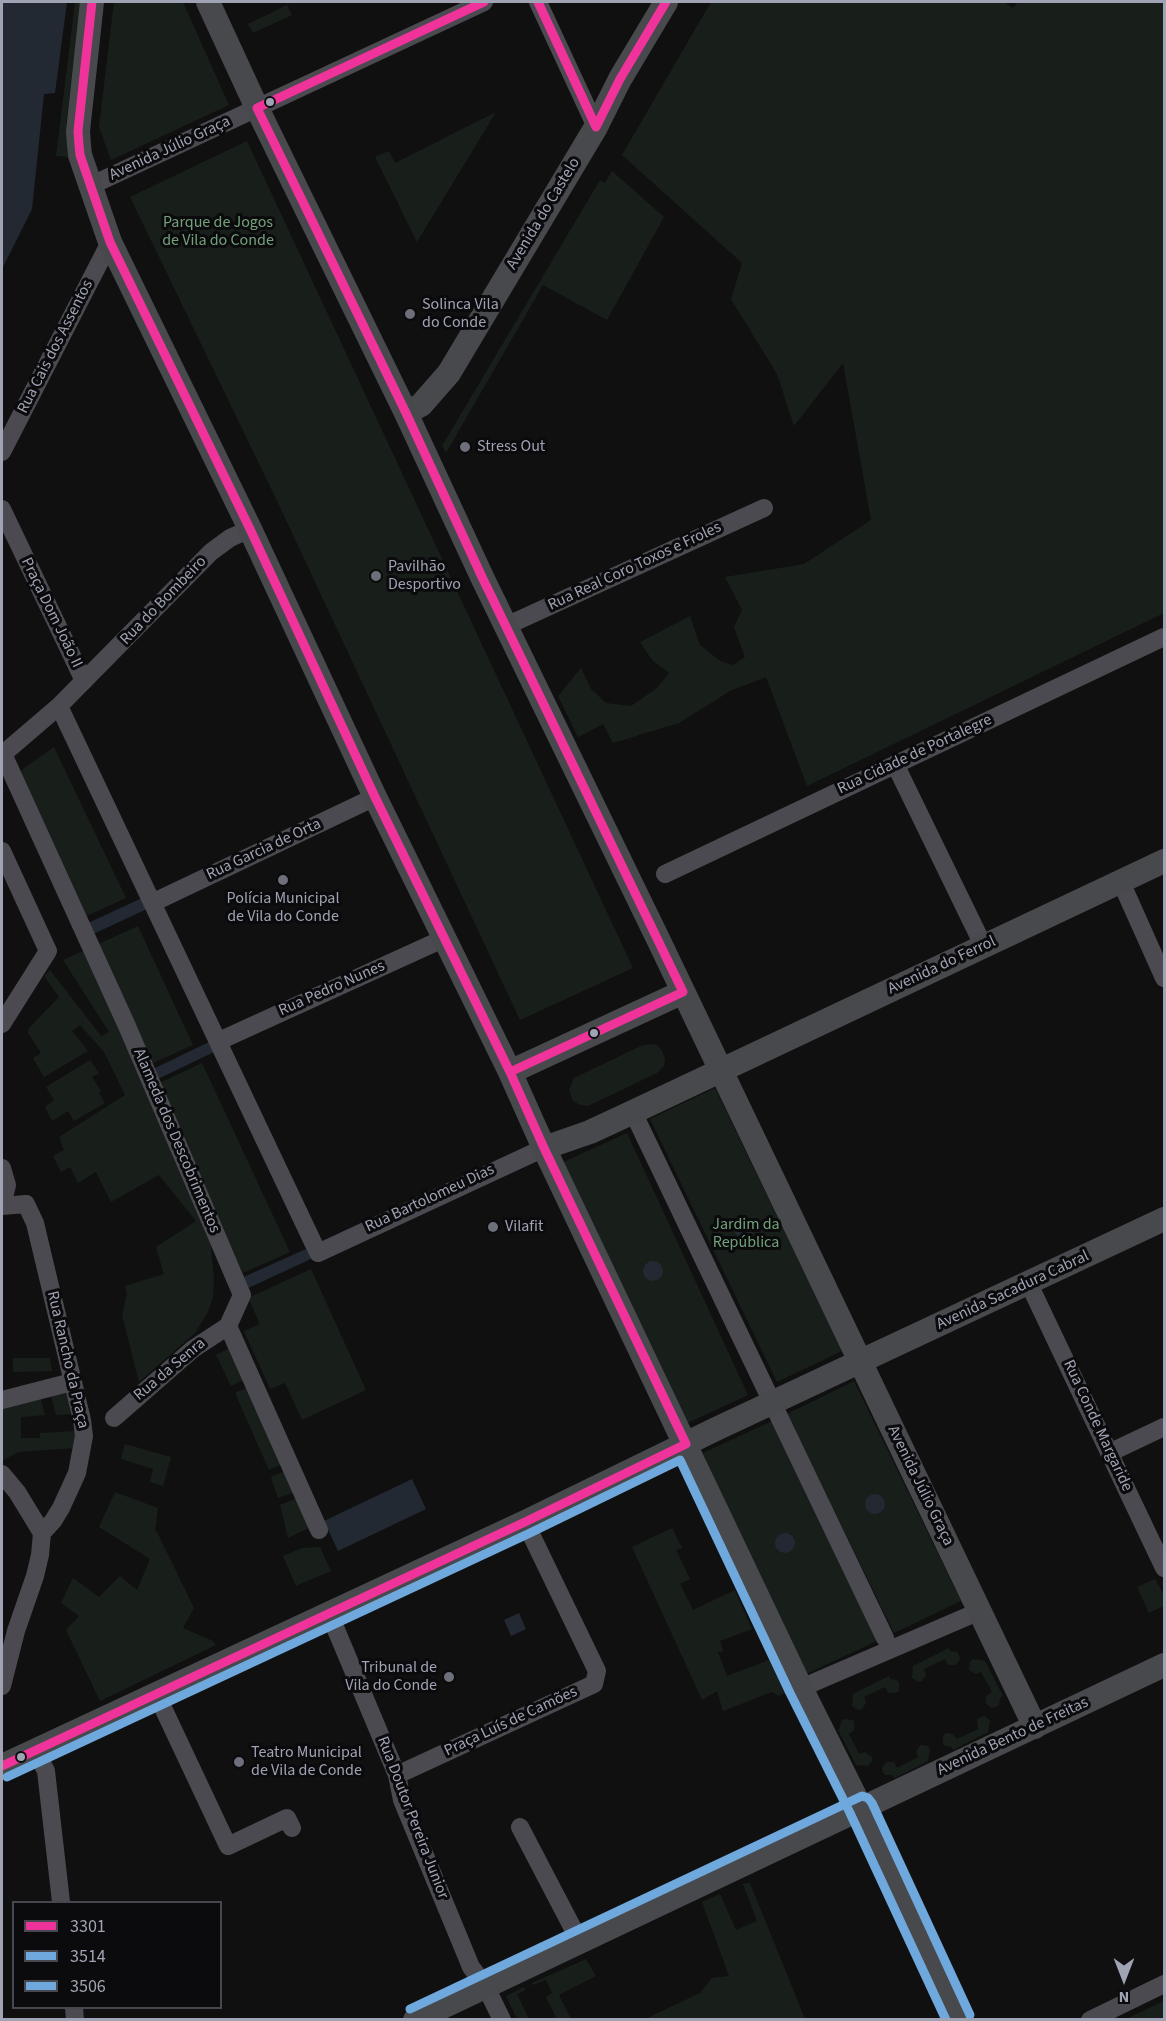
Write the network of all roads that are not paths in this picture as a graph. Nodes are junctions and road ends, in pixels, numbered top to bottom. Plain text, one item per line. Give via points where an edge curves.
1 (92, 2) edge
2 (208, 2) edge
3 (484, 2) edge
4 (538, 2) edge
5 (666, 2) edge
6 (257, 108) junction
7 (596, 127) junction
8 (92, 186) junction
9 (110, 242) junction
10 (406, 413) junction
11 (2, 452) edge
12 (764, 508) dead end
13 (2, 509) edge
14 (250, 529) junction
15 (506, 626) junction
16 (1164, 637) edge
17 (84, 681) junction
18 (59, 706) junction
19 (2, 754) edge
20 (895, 764) junction
21 (375, 797) junction
22 (2, 850) edge
23 (1164, 861) edge
24 (665, 874) dead end
25 (1120, 882) junction
26 (152, 903) junction
27 (445, 938) junction
28 (984, 947) junction
29 (1164, 978) edge
30 (683, 992) junction
31 (2, 1024) edge
32 (219, 1041) junction
33 (720, 1071) junction
34 (510, 1072) junction
35 (633, 1112) junction
36 (544, 1148) junction
37 (2, 1168) edge
38 (2, 1205) edge
39 (1164, 1219) edge
40 (1029, 1284) junction
41 (228, 1326) junction
42 (861, 1362) junction
43 (72, 1382) junction
44 (2, 1400) edge
45 (773, 1403) junction
46 (114, 1418) dead end
47 (1164, 1427) edge
48 (686, 1444) junction
49 (1109, 1453) junction
50 (2, 1474) edge
51 (525, 1522) junction
52 (319, 1530) dead end
53 (42, 1533) junction
54 (1164, 1569) edge
55 (980, 1611) junction
56 (329, 1613) junction
57 (885, 1638) dead end
58 (1164, 1665) edge
59 (2, 1686) edge
60 (801, 1688) junction
61 (156, 1694) junction
62 (1035, 1727) junction
63 (35, 1750) junction
64 (2, 1766) edge
65 (397, 1775) junction
66 (861, 1808) junction
67 (520, 1827) dead end
68 (292, 1828) dead end
69 (61, 1901) edge
70 (580, 1942) junction
71 (1164, 1984) edge
72 (486, 1987) junction
73 (415, 2019) edge
74 (502, 2019) edge
75 (959, 2019) edge
76 (1090, 2019) edge

1 - 8 street via 78,131 80,155
2 - 6 street, Avenida Júlio Graça
3 - 6 street
4 - 7 street
5 - 7 street, Avenida do Castelo
6 - 8 street, Avenida Júlio Graça
6 - 10 street, Avenida Júlio Graça
7 - 10 street, Avenida do Castelo via 449,373 421,405
8 - 9 street, Avenida Júlio Graça
9 - 11 street, Rua Cais dos Assentos
9 - 14 street, Avenida Júlio Graça
10 - 15 street, Avenida Júlio Graça
12 - 15 street, Rua Real Coro Toxos e Froles
13 - 17 street, Praça Dom João II
14 - 17 street, Rua do Bombeiro via 211,552
14 - 21 street, Avenida Júlio Graça
15 - 30 street, Avenida Júlio Graça
16 - 20 street, Rua Cidade de Portalegre
17 - 18 street, Praça Dom João II
18 - 19 street, Praça Dom João II
18 - 26 street
19 - 41 street, Alameda dos Descobrimentos via 128,1026 242,1295
20 - 24 street, Rua Cidade de Portalegre
20 - 28 street
21 - 26 street, Rua Garcia de Orta
21 - 27 street, Avenida Júlio Graça
22 - 31 street via 48,951
23 - 25 street, Avenida do Ferrol
25 - 28 street, Avenida do Ferrol
25 - 29 street
26 - 32 street
27 - 32 street, Rua Pedro Nunes
27 - 34 street, Avenida Júlio Graça
28 - 33 street, Avenida do Ferrol
30 - 33 street, Avenida Júlio Graça
30 - 34 street
32 - 36 street, Rua Bartolomeu Dias via 318,1253
33 - 35 street
33 - 42 street, Avenida Júlio Graça
34 - 36 street, Avenida Júlio Graça
35 - 36 street
35 - 45 street
36 - 48 street, Avenida Júlio Graça
37 - 38 street via 7,1185
38 - 43 street, Rua Rancho da Praça via 26,1204 35,1222
39 - 40 street, Avenida Sacadura Cabral
40 - 42 street, Avenida Sacadura Cabral
40 - 49 street, Rua Conde Margaride
41 - 46 street, Rua da Senra via 193,1349
41 - 52 street
42 - 45 street
42 - 55 street, Avenida Júlio Graça
43 - 44 street
43 - 53 street, Rua Rancho da Praça via 82,1419 82,1452 61,1508
45 - 48 street
45 - 57 street
47 - 49 street
48 - 51 street
48 - 60 street, Avenida Júlio Graça
49 - 54 street, Rua Conde Margaride
50 - 53 street
51 - 56 street
51 - 65 street, Praça Luís de Camões via 597,1671 594,1684
53 - 59 street via 35,1576
55 - 60 street
55 - 62 street, Avenida Júlio Graça
56 - 61 street
56 - 65 street, Rua Doutor Pereira Junior
58 - 62 street, Avenida Bento de Freitas
60 - 66 street, Avenida Júlio Graça
61 - 63 street
61 - 68 street via 228,1846 287,1818
62 - 66 street, Avenida Bento de Freitas
63 - 64 street
63 - 69 street via 46,1771
65 - 72 street, Rua Doutor Pereira Junior via 402,1800 471,1967
66 - 70 street, Avenida Bento de Freitas
66 - 75 street, Avenida Júlio Graça
67 - 70 street
70 - 72 street, Avenida Bento de Freitas
71 - 76 street
72 - 73 street, Avenida Bento de Freitas
72 - 74 street, Rua Doutor Pereira Junior

